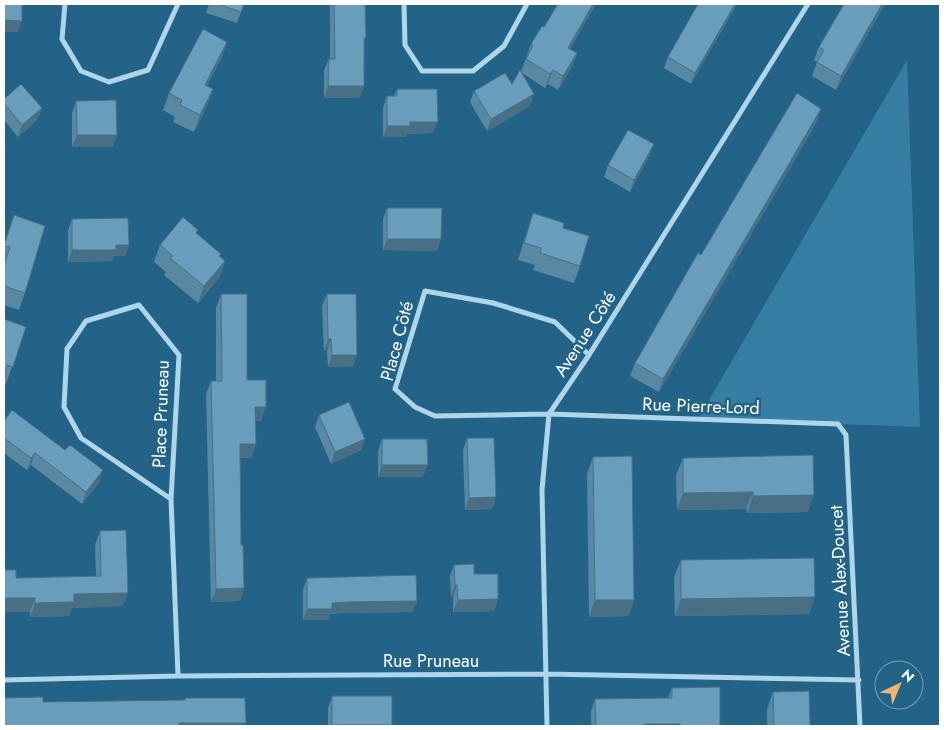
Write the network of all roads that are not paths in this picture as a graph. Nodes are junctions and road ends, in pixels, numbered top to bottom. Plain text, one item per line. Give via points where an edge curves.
1 (65, 4) edge
2 (178, 4) edge
3 (404, 4) edge
4 (527, 4) edge
5 (808, 4) edge
6 (589, 355) junction
7 (549, 414) junction
8 (846, 435) joint
9 (171, 499) junction
10 (546, 674) junction
11 (178, 676) junction
12 (4, 680) edge
13 (859, 680) junction
14 (547, 726) edge
15 (860, 726) edge

1 - 2 street via 62,39 81,71 109,82 148,70
3 - 4 street via 404,45 422,71 473,71 504,46
5 - 6 street, Avenue Côté
6 - 7 street, Avenue Côté
6 - 7 street, Place Côté via 555,322 493,303 425,291 395,390 415,407 435,416
7 - 8 street, Rue Pierre-Lord via 838,424
7 - 10 street, Avenue Côté via 542,490
8 - 13 street, Avenue Alex-Doucet
9 - 9 street, Place Pruneau via 179,355 139,305 86,321 67,349 64,408 81,438
9 - 11 street, Place Pruneau
10 - 11 street, Rue Pruneau
10 - 13 street, Rue Pruneau
10 - 14 street, Avenue Côté
11 - 12 street, Rue Pruneau
13 - 15 street, Avenue Alex-Doucet

